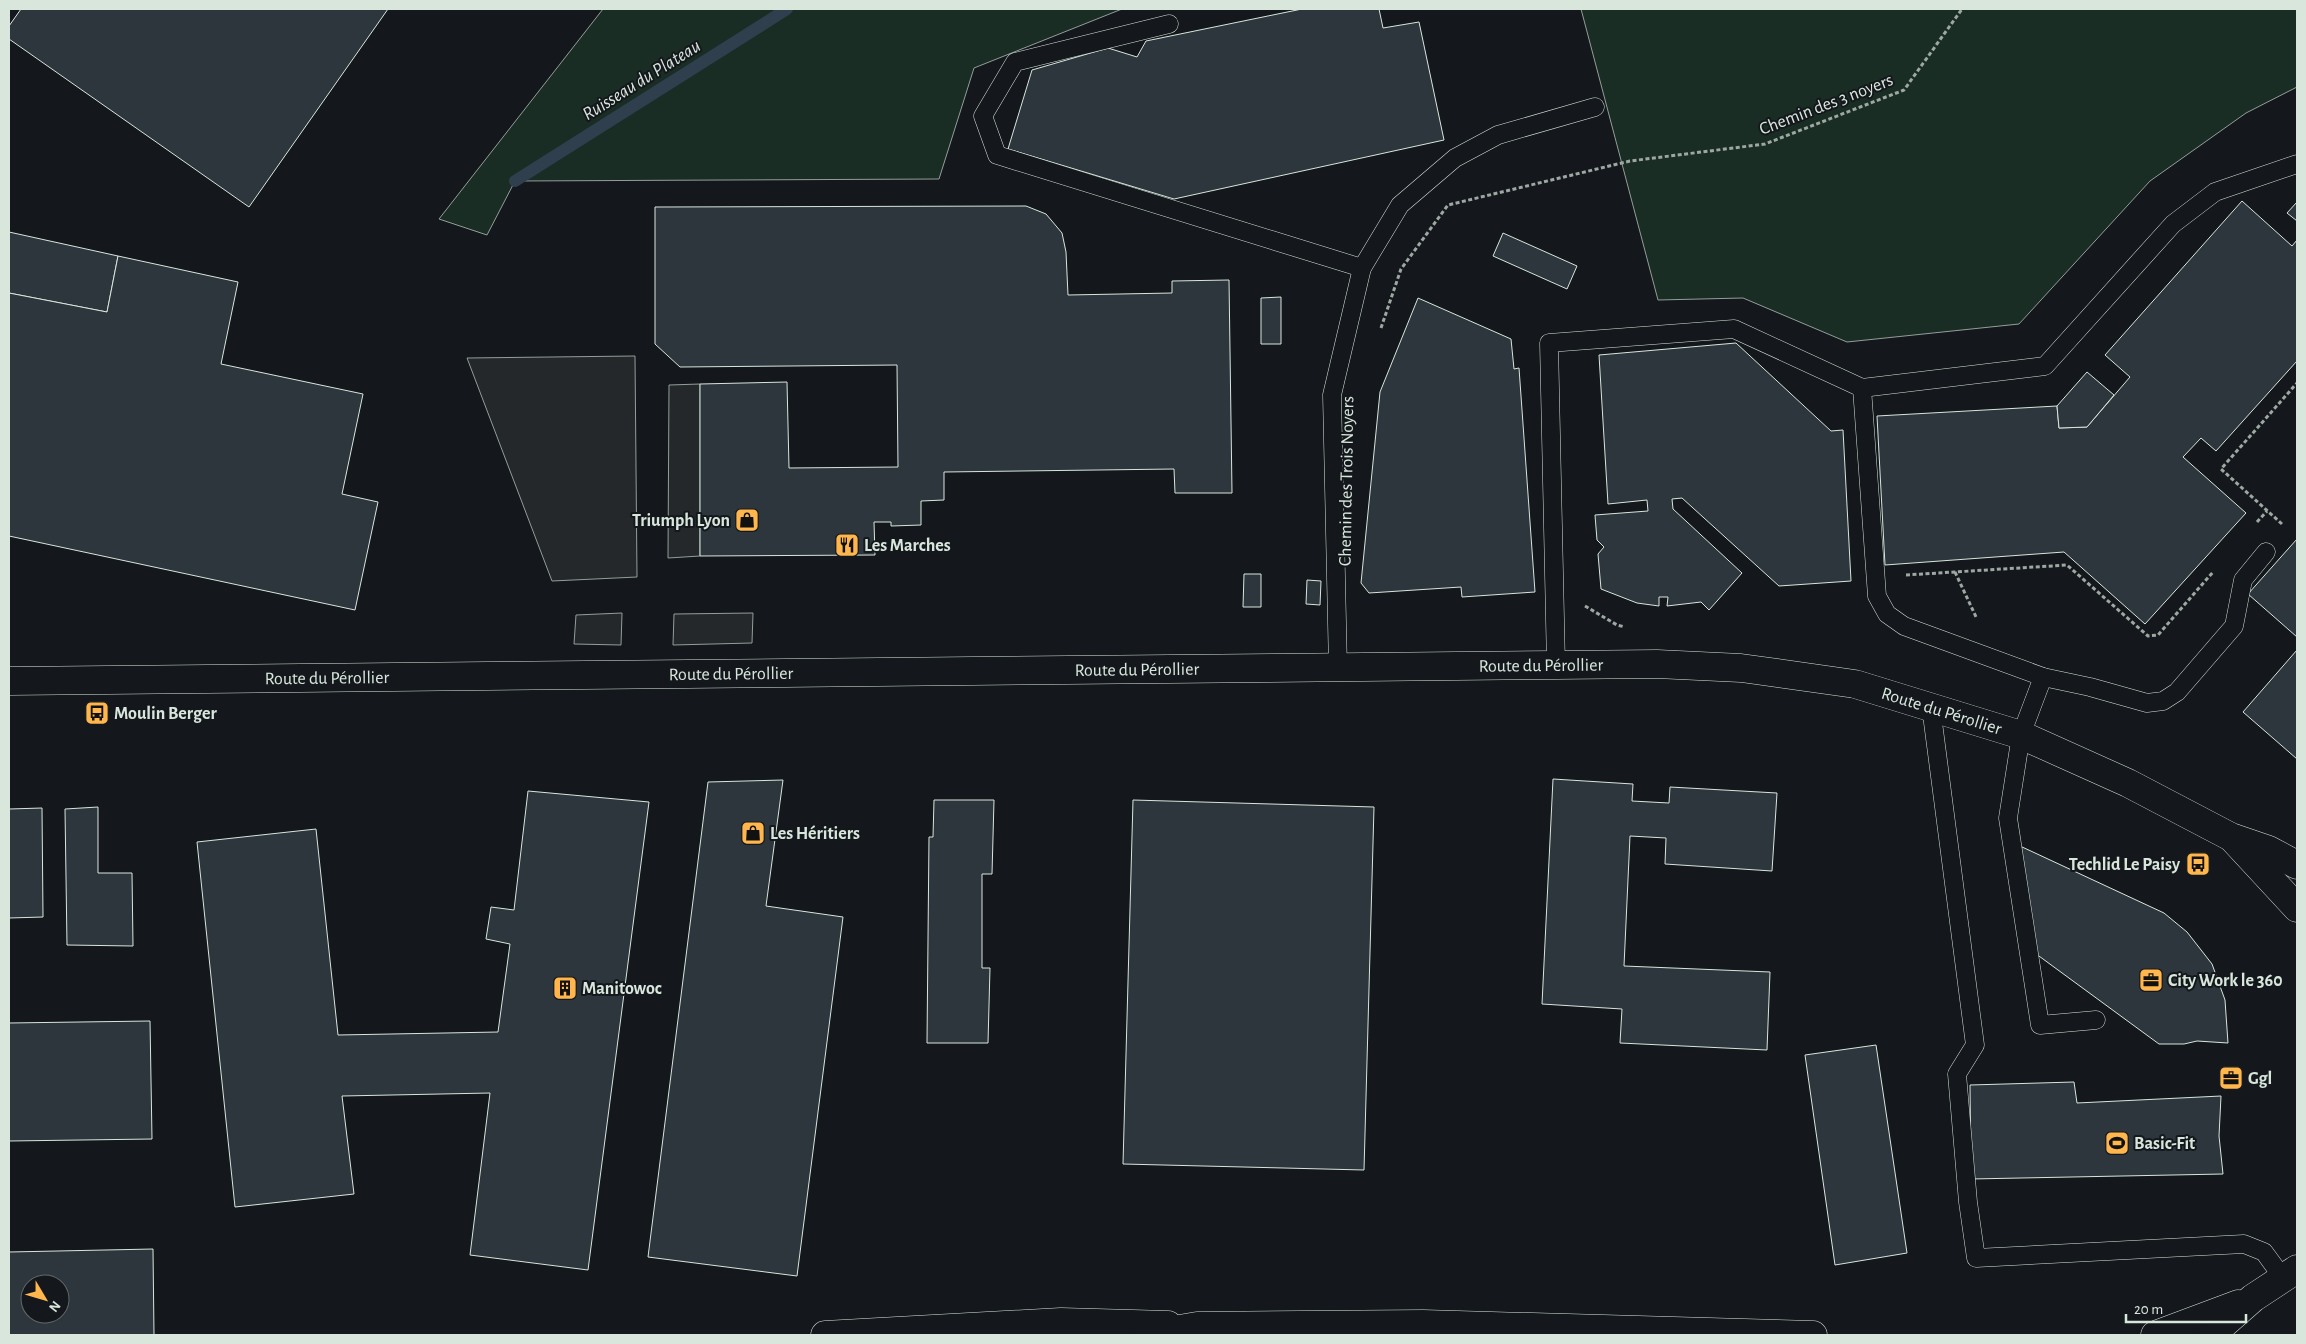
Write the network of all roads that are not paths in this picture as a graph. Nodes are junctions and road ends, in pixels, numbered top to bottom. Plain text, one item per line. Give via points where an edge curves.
1 (1169, 24) dead end
2 (1595, 107) dead end
3 (2297, 164) edge
4 (1362, 268) junction
5 (1862, 388) junction
6 (2266, 552) dead end
7 (1556, 665) junction
8 (1338, 668) junction
9 (2043, 678) junction
10 (9, 682) edge
11 (1931, 707) junction
12 (2021, 735) junction
13 (2231, 837) junction
14 (2297, 866) edge
15 (2297, 908) edge
16 (2096, 1020) dead end
17 (2290, 1273) edge
18 (2253, 1298) junction
19 (1197, 1326) junction
20 (1027, 1330) edge
21 (824, 1335) edge
22 (1145, 1335) edge
23 (1813, 1335) edge
24 (2155, 1335) edge
25 (2211, 1335) edge

1 - 4 lane via 1016,62 983,116 997,155
2 - 4 lane via 1498,135 1455,158 1400,204
3 - 5 lane via 2215,192 2173,224 2045,366
4 - 8 lane via 1332,395
5 - 7 lane via 1734,329 1549,342
5 - 9 lane via 1877,596 1887,614 1904,626
6 - 9 lane via 2242,580 2234,626 2177,692 2163,701 2147,703
7 - 8 main road, Route du Pérollier
7 - 11 main road, Route du Pérollier via 1657,664 1741,668 1855,684
8 - 10 main road, Route du Pérollier
9 - 12 lane
11 - 12 main road, Route du Pérollier
11 - 17 lane via 1975,1045 1957,1074 1976,1258 2244,1244 2264,1252
12 - 13 main road, Route du Pérollier via 2128,783
12 - 16 lane via 2008,818 2040,1025
13 - 14 main road, Route du Pérollier via 2269,850
13 - 15 main road, Route du Pérollier
17 - 18 main road
18 - 24 main road
18 - 25 main road
19 - 20 main road via 1061,1322
19 - 22 main road
19 - 23 main road via 1423,1324
20 - 21 main road

